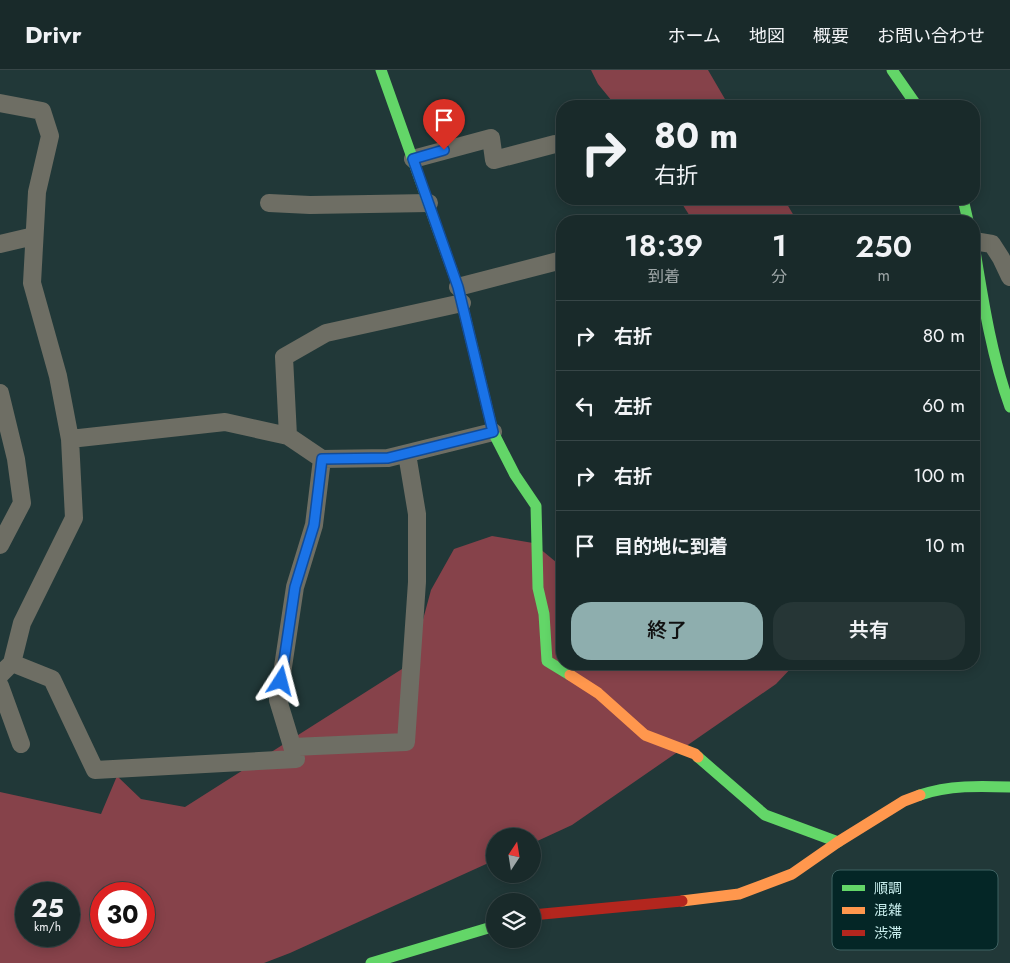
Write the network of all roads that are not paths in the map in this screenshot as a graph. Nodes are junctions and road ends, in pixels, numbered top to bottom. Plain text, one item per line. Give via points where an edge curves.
1 (381, 70) edge
2 (892, 70) edge
3 (913, 100) edge
4 (0, 103) edge
5 (555, 144) dead end
6 (413, 159) junction
7 (269, 203) dead end
8 (429, 203) junction
9 (34, 236) junction
10 (980, 242) edge
11 (0, 244) edge
12 (556, 262) edge
13 (1010, 277) edge
14 (980, 281) edge
15 (460, 295) junction
16 (0, 393) edge
17 (1010, 407) edge
18 (493, 432) junction
19 (288, 436) junction
20 (70, 439) junction
21 (407, 454) junction
22 (322, 459) junction
23 (0, 545) edge
24 (556, 667) edge
25 (6, 669) edge
26 (561, 670) edge
27 (0, 686) edge
28 (21, 744) dead end
29 (293, 747) junction
30 (1010, 787) edge
31 (838, 842) junction
32 (541, 914) edge
33 (486, 929) edge
34 (371, 963) edge

1 - 6 main road
2 - 3 main road
4 - 9 street via 42,110 50,136 37,192
5 - 6 street via 494,160 490,138
6 - 8 main road
7 - 8 street
8 - 15 main road
9 - 11 street
9 - 20 street via 32,283 58,376
10 - 13 street via 992,244
12 - 15 street
14 - 17 main road via 1000,383
15 - 18 main road
15 - 19 street via 326,333 284,357
16 - 23 street via 16,459 22,503
18 - 21 street
18 - 24 main road via 515,475 536,506 538,588 544,614 547,661
19 - 20 street via 225,422
19 - 22 street
20 - 25 street via 74,518 22,623
21 - 22 street via 388,458
21 - 29 street via 417,514 417,582 406,742
22 - 29 street via 314,525 295,587 278,700
25 - 29 street via 52,679 94,770 296,759
26 - 31 main road via 598,693 645,735 695,754 765,815
27 - 28 street
30 - 31 main road via 971,786 934,790 904,801
31 - 32 main road via 792,874 739,894
33 - 34 main road

